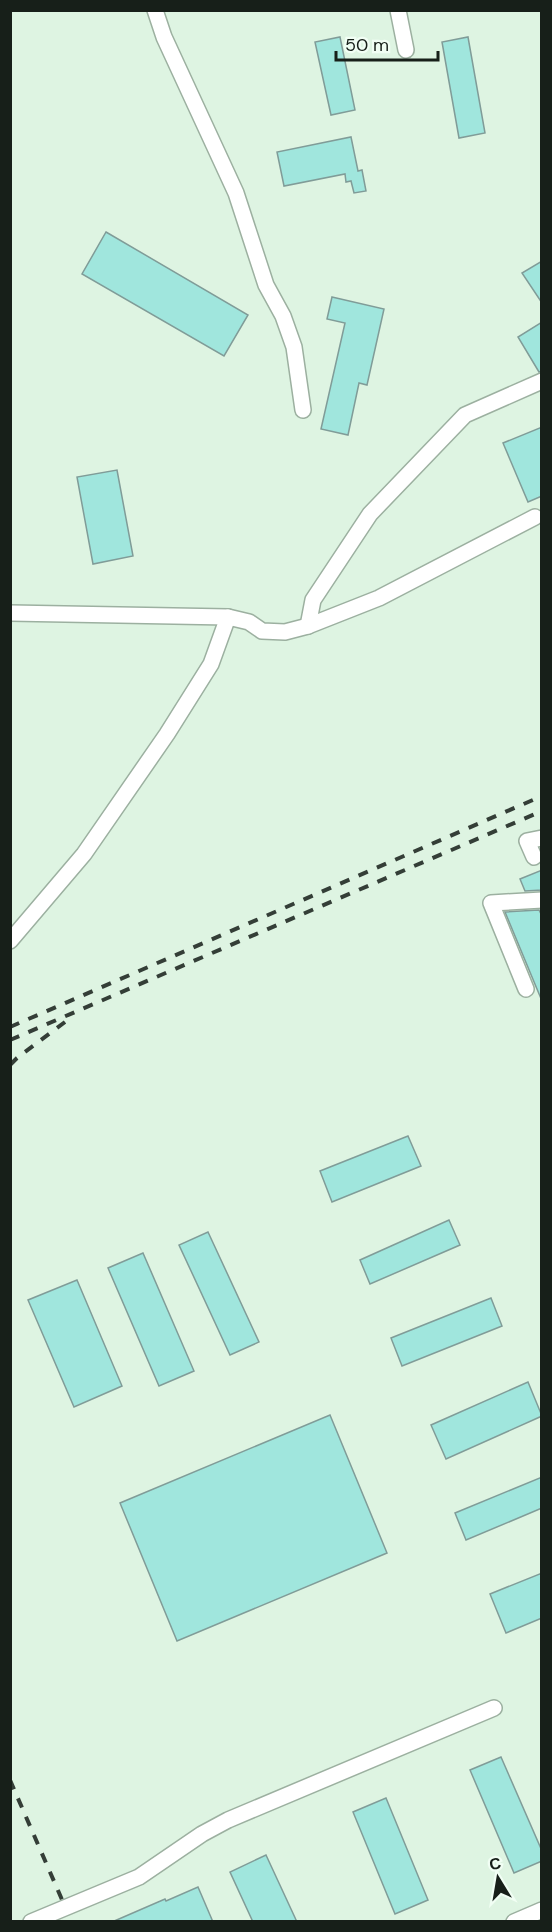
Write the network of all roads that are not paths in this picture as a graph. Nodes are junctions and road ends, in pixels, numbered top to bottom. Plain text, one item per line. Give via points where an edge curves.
1 (155, 10) edge
2 (398, 10) edge
3 (406, 50) dead end
4 (542, 381) edge
5 (303, 410) dead end
6 (535, 517) dead end
7 (10, 613) edge
8 (228, 617) junction
9 (308, 626) junction
10 (542, 838) edge
11 (534, 857) dead end
12 (542, 900) edge
13 (10, 940) edge
14 (526, 989) dead end
15 (494, 1708) dead end
16 (542, 1910) edge
17 (31, 1922) edge
18 (514, 1922) edge

1 - 5 street via 236,193 266,285 283,316 294,347
2 - 3 street
4 - 9 street via 465,415 449,431 370,514 312,600
6 - 9 street via 379,598
7 - 8 street
8 - 9 street via 249,622 262,631 285,632
8 - 13 street via 211,664 167,734 84,854
10 - 11 street via 527,841
12 - 14 street via 490,903
15 - 17 street via 228,1820 139,1877
16 - 18 street

